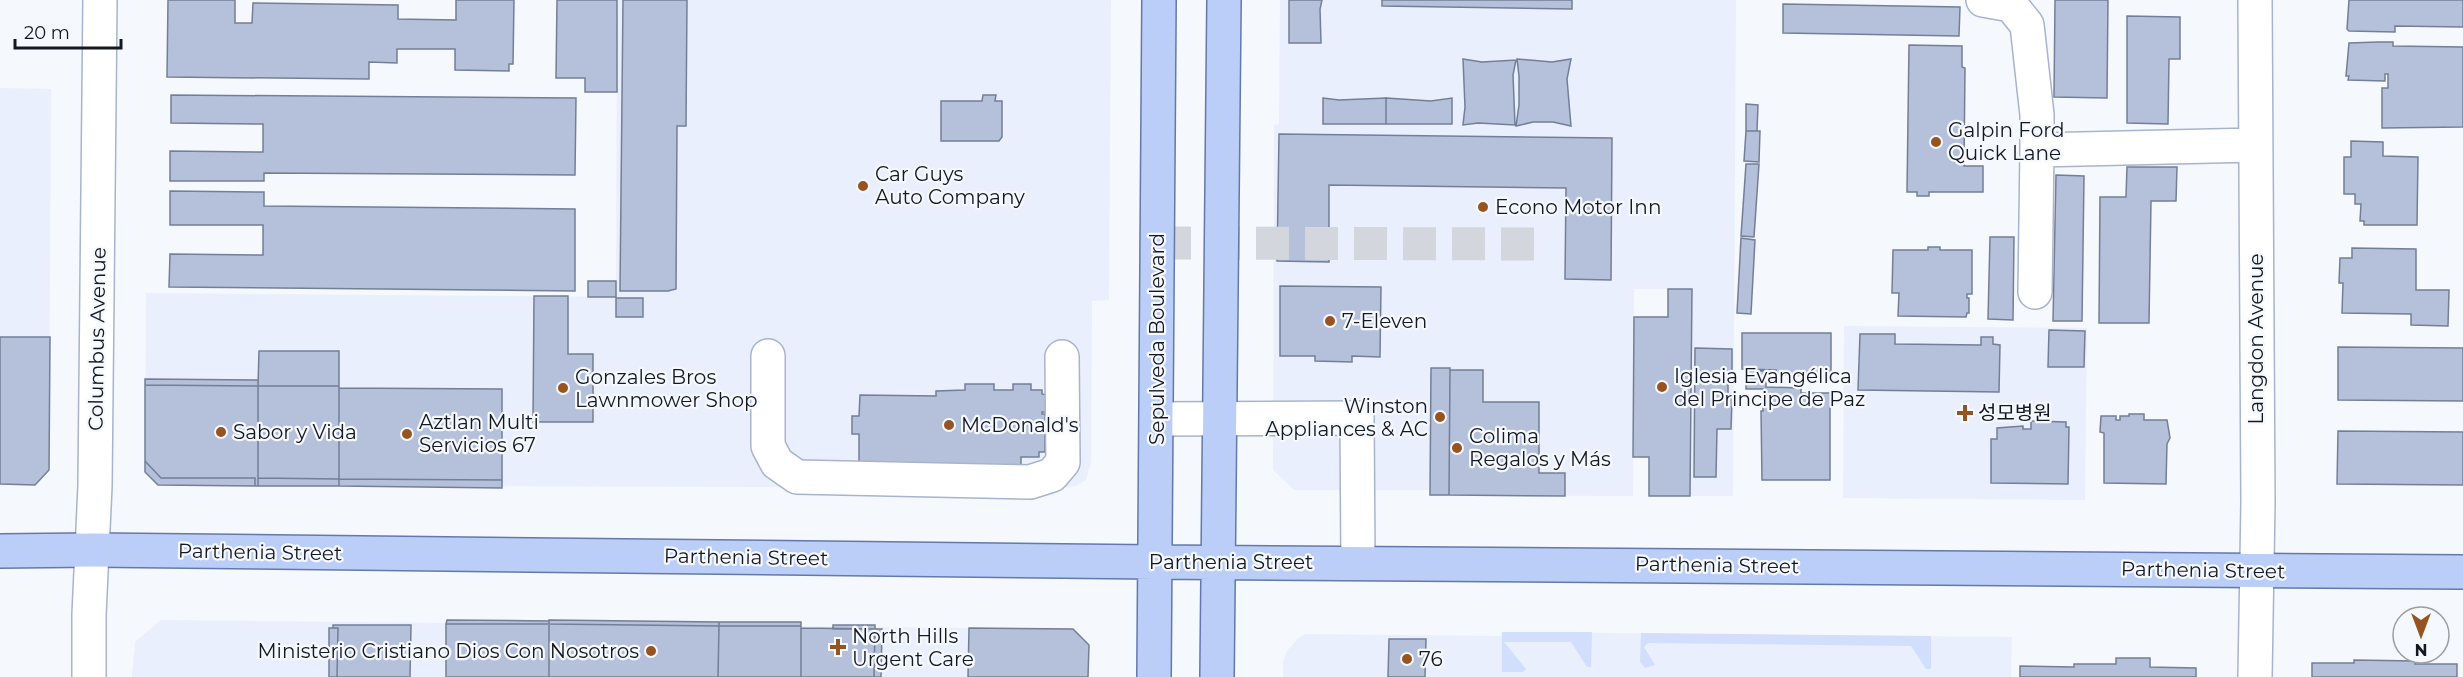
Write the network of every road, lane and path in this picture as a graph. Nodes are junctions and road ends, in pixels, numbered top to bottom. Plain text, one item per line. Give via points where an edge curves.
1 (100, 0) edge
2 (1159, 0) edge
3 (1224, 0) edge
4 (1983, 0) edge
5 (2254, 0) edge
6 (2255, 145) junction
7 (2037, 150) junction
8 (2035, 292) dead end
9 (768, 356) dead end
10 (1062, 357) dead end
11 (1156, 419) junction
12 (1220, 419) junction
13 (93, 550) junction
14 (0, 551) edge
15 (1155, 562) junction
16 (1218, 562) junction
17 (1358, 563) junction
18 (2257, 571) junction
19 (2463, 572) edge
20 (88, 677) edge
21 (1154, 677) edge
22 (1217, 677) edge
23 (2255, 677) edge

1 - 13 street, Columbus Avenue
2 - 11 main road, Sepulveda Boulevard
3 - 12 main road
4 - 7 street via 2011,5 2027,25
5 - 6 street, Langdon Avenue
6 - 7 street
6 - 18 street, Langdon Avenue
7 - 8 street
9 - 10 street via 768,446 777,463 796,477 1030,482 1052,475 1063,462
11 - 12 street
11 - 15 main road, Sepulveda Boulevard
12 - 16 main road
12 - 17 street via 1357,418
13 - 14 main road, Parthenia Street
13 - 15 main road, Parthenia Street
13 - 20 street, Columbus Avenue
15 - 16 main road, Parthenia Street
15 - 21 main road, Sepulveda Boulevard
16 - 17 main road, Parthenia Street
16 - 22 main road
17 - 18 main road, Parthenia Street
18 - 19 main road, Parthenia Street
18 - 23 street, Langdon Avenue

